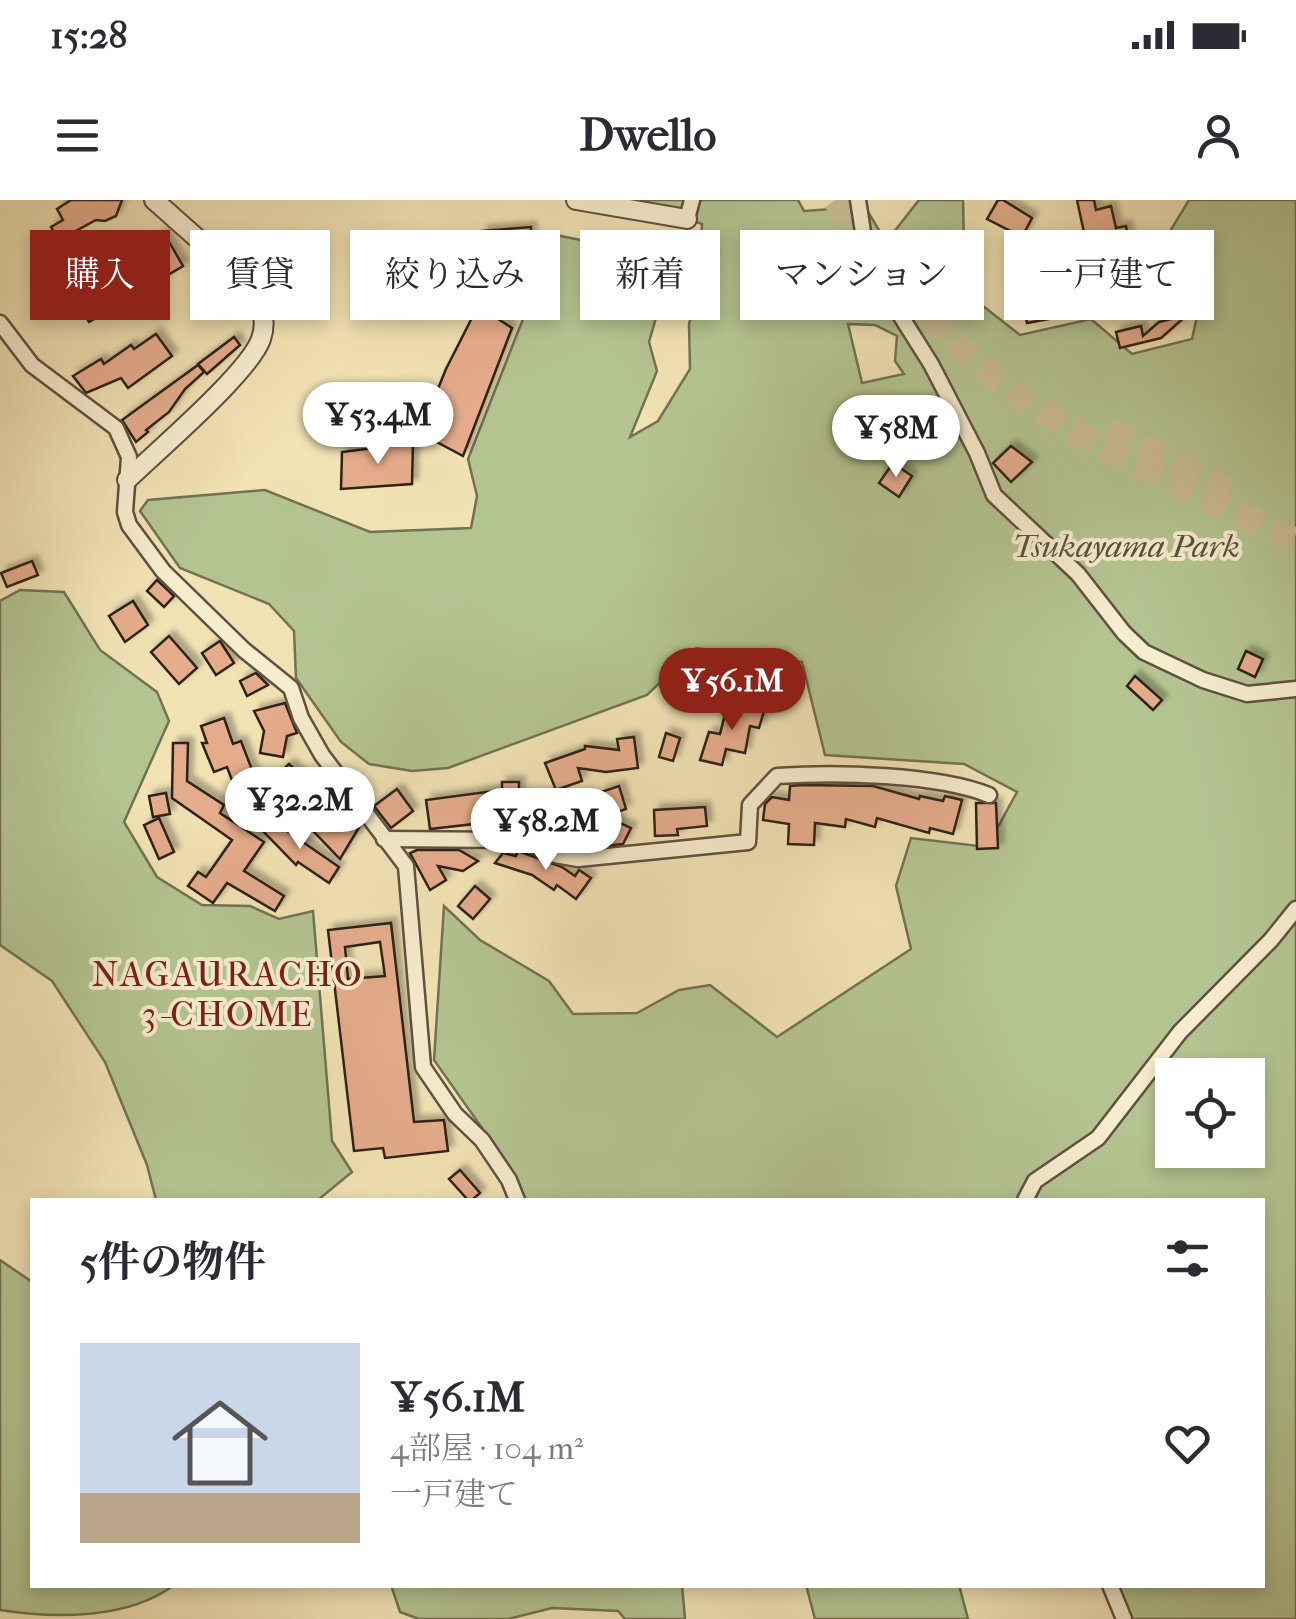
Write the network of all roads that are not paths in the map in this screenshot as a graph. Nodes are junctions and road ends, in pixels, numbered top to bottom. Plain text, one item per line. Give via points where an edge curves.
1 (154, 200) edge
2 (576, 200) edge
3 (692, 200) edge
4 (858, 200) edge
5 (687, 220) joint
6 (0, 323) edge
7 (127, 480) junction
8 (1296, 689) edge
9 (989, 795) dead end
10 (383, 839) junction
11 (1296, 908) edge
12 (516, 1198) edge
13 (1026, 1198) edge
14 (1111, 1588) edge
15 (1124, 1619) edge

1 - 7 street via 252,287 263,332 248,362
2 - 5 street
3 - 5 street
4 - 8 street via 868,264 931,364 994,496 1078,574 1144,652 1247,694
6 - 7 street via 32,365 116,428 129,457
7 - 10 street via 129,524 163,571 292,688 322,754
9 - 10 street via 962,784 804,774 777,776 750,806 748,842 578,859 522,840
10 - 12 street via 406,866 422,1068 482,1140
11 - 13 street via 1180,1032 1098,1138 1036,1182
14 - 15 street

